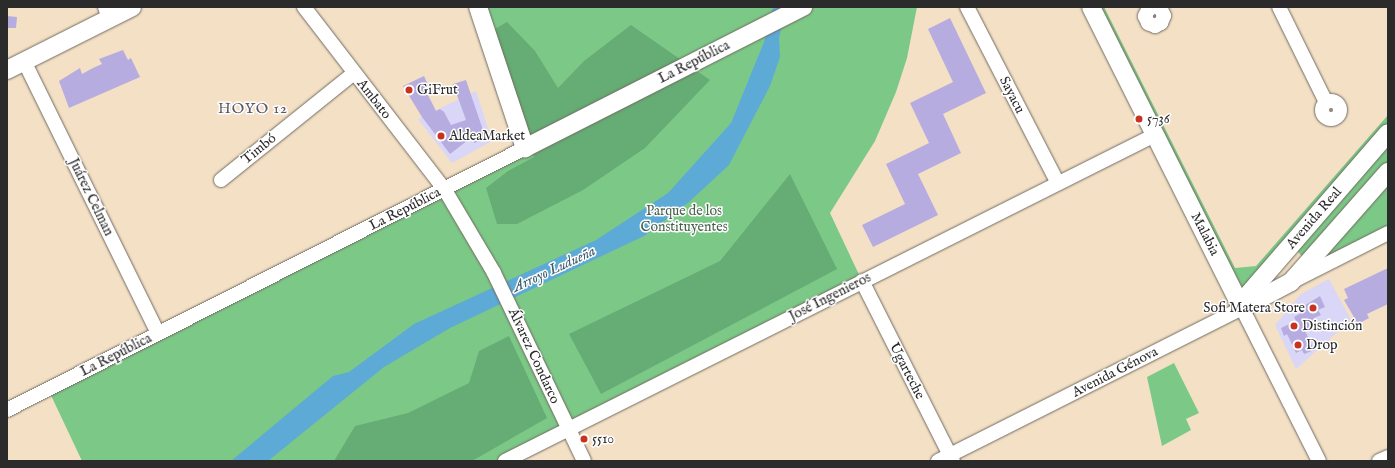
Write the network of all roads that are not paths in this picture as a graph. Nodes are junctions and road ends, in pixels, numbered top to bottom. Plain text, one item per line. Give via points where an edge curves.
1 (132, 7) edge
2 (304, 7) edge
3 (478, 7) edge
4 (803, 7) edge
5 (967, 7) edge
6 (1091, 7) edge
7 (1279, 7) edge
8 (107, 13) edge
9 (24, 62) junction
10 (7, 70) edge
11 (354, 73) junction
12 (1326, 102) dead end
13 (1388, 133) edge
14 (1155, 135) junction
15 (525, 148) junction
16 (1388, 172) edge
17 (221, 180) dead end
18 (1058, 183) junction
19 (445, 190) junction
20 (1388, 233) edge
21 (1274, 264) junction
22 (862, 281) junction
23 (1291, 282) junction
24 (1241, 306) junction
25 (158, 333) junction
26 (7, 410) edge
27 (568, 430) junction
28 (1388, 457) edge
29 (947, 459) edge
30 (505, 461) edge
31 (584, 461) edge
32 (1319, 461) edge
33 (1379, 461) edge

1 - 8 main road
2 - 11 street, Ambato
3 - 15 main road
4 - 15 main road, La República
5 - 18 street, Sayacu
6 - 14 main road, Malabia
7 - 12 street
8 - 9 main road
9 - 10 main road
9 - 25 street, Juárez Celman
11 - 17 street, Timbó
11 - 19 street, Ambato
13 - 21 main road, Avenida Real
14 - 18 street, José Ingenieros
14 - 24 main road, Malabia
15 - 19 street, La República
16 - 23 main road, Avenida Real
18 - 22 street, José Ingenieros
19 - 25 street, La República
19 - 27 street, Álvarez Condarco via 494,273
20 - 23 street, Avenida Génova
21 - 23 main road
21 - 24 main road, Avenida Real
22 - 27 street, José Ingenieros
22 - 29 street, Ugarteche
23 - 24 main road, Avenida Génova
24 - 29 street, Avenida Génova
24 - 32 street, Malabia
25 - 26 street, La República
27 - 30 street, José Ingenieros
27 - 31 street, Álvarez Condarco
28 - 33 street

